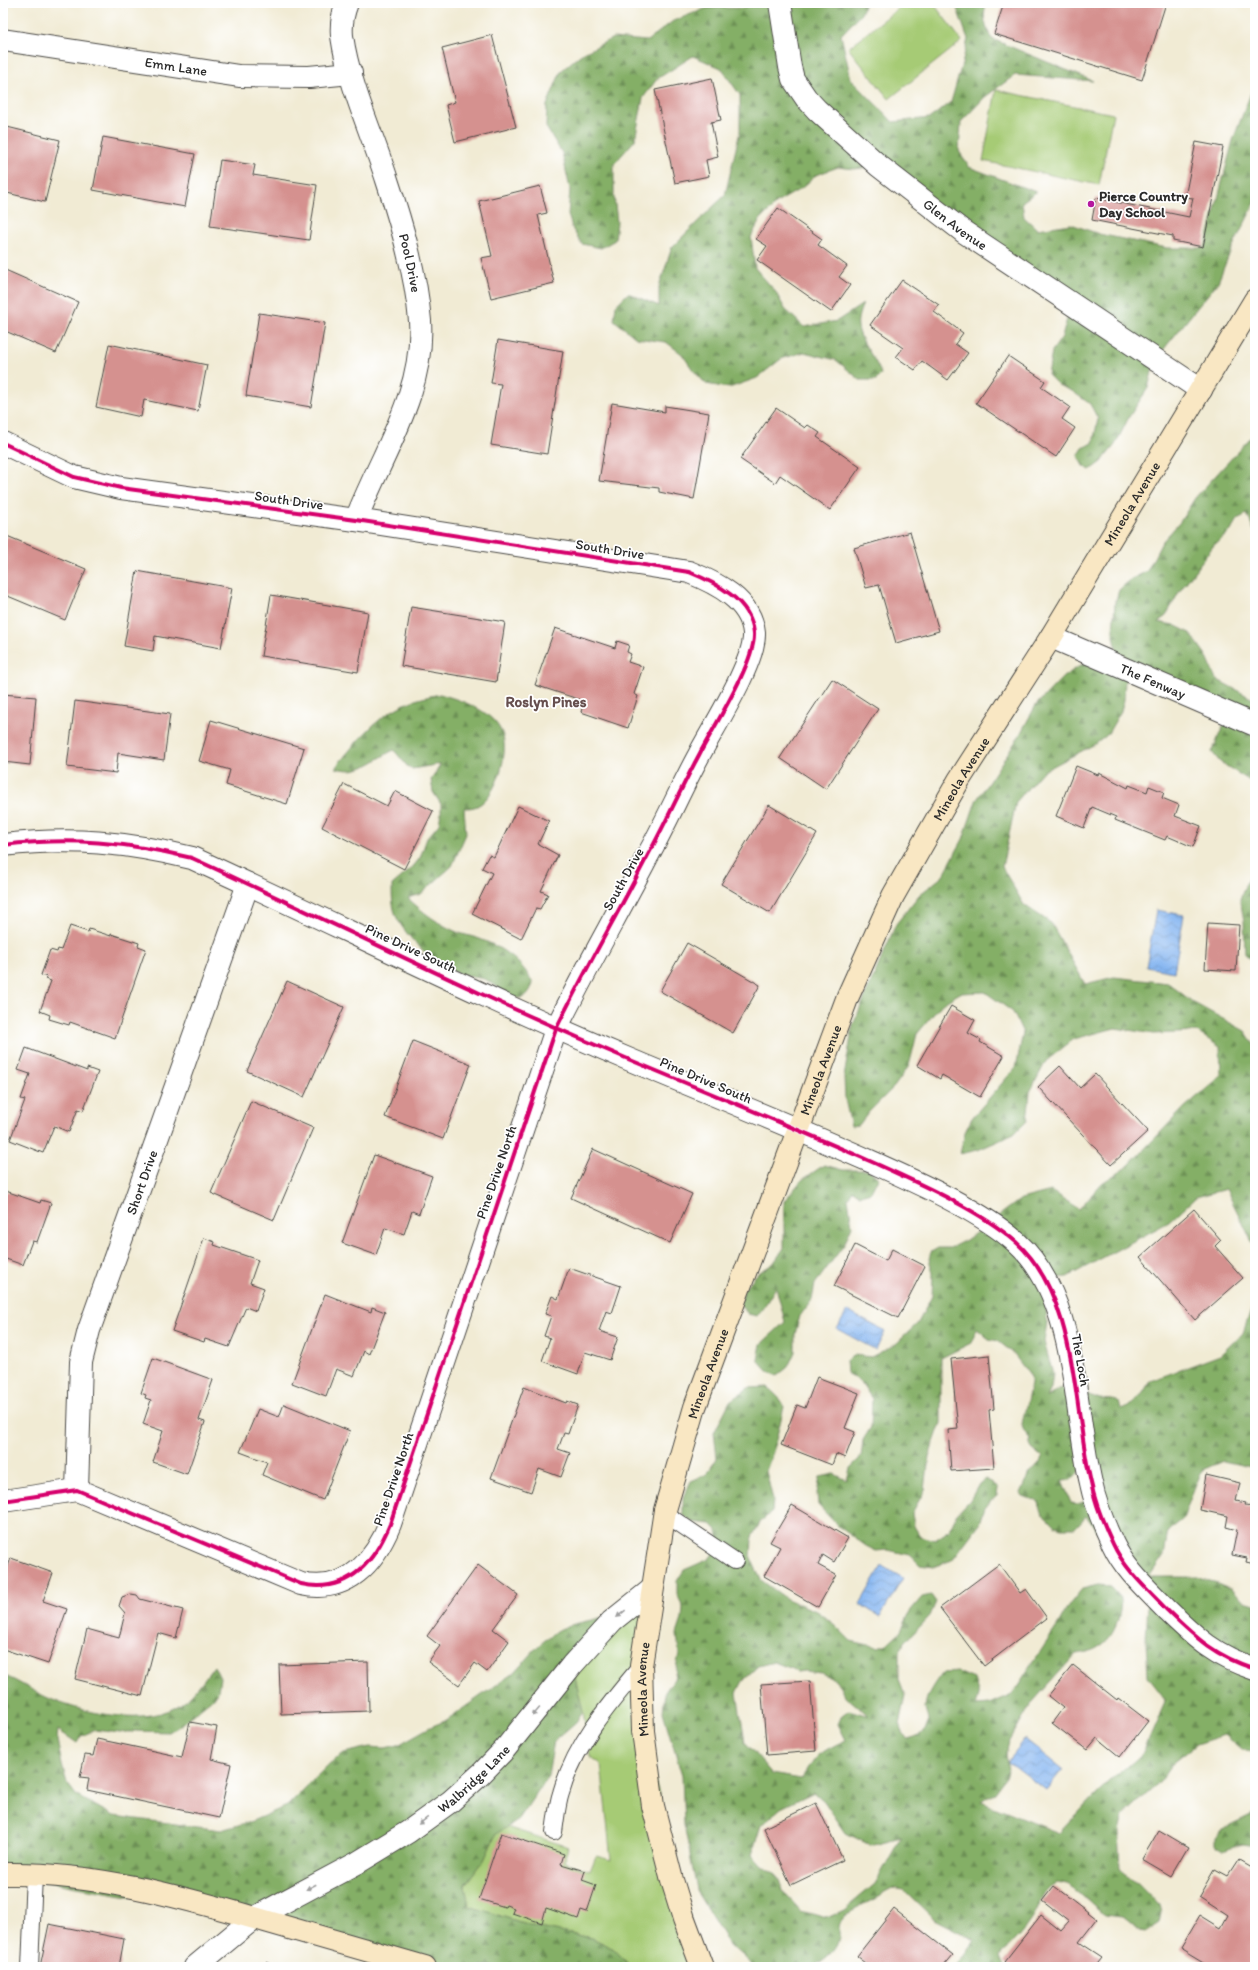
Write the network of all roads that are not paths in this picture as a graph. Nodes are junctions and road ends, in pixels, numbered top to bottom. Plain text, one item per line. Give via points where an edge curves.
1 (347, 3) edge
2 (780, 3) edge
3 (3, 40) edge
4 (351, 73) junction
5 (1255, 300) edge
6 (1201, 390) junction
7 (3, 443) edge
8 (356, 520) junction
9 (1051, 637) junction
10 (1255, 725) edge
11 (3, 845) edge
12 (248, 884) junction
13 (556, 1029) junction
14 (797, 1130) junction
15 (77, 1490) junction
16 (3, 1501) edge
17 (664, 1513) junction
18 (735, 1561) dead end
19 (652, 1589) junction
20 (641, 1666) junction
21 (1255, 1669) edge
22 (554, 1832) dead end
23 (3, 1874) edge
24 (34, 1875) junction
25 (254, 1918) junction
26 (30, 1967) edge
27 (195, 1967) edge
28 (425, 1967) edge
29 (702, 1967) edge

1 - 4 street, Pool Drive via 342,35
2 - 6 street, Glen Avenue via 794,79 817,110 878,166 964,232
3 - 4 street, Emm Lane via 239,76 309,77
4 - 8 street, Pool Drive via 390,188 413,272 420,322 419,349 413,381 400,422
5 - 6 main road, Mineola Avenue
6 - 9 main road, Mineola Avenue
7 - 8 street, South Drive via 74,477 121,488
8 - 13 street, South Drive via 689,572 727,591 747,611 752,621 754,644 740,678
9 - 10 street, The Fenway
9 - 14 main road, Mineola Avenue via 959,780 893,896 848,996
11 - 12 street, Pine Drive South via 74,840 152,848 192,858
12 - 13 street, Pine Drive South
12 - 15 street, Short Drive via 90,1330 81,1362
13 - 14 street, Pine Drive South
13 - 15 street, Pine Drive North via 390,1524 378,1549 362,1567 338,1583 324,1586 301,1584
14 - 17 main road, Mineola Avenue via 694,1407
14 - 21 street, The Loch via 903,1176 954,1203 1000,1229 1030,1256 1050,1292 1064,1327 1091,1485 1114,1547 1122,1561 1149,1591 1200,1641 1222,1656
15 - 16 street
17 - 18 lane
17 - 19 main road, Mineola Avenue
19 - 20 main road, Mineola Avenue
19 -> 25 street, Walbridge Lane via 612,1622 572,1665 505,1749 451,1801 408,1832 357,1863
20 - 22 lane via 608,1705 580,1750 561,1793
20 - 29 main road, Mineola Avenue via 643,1731 653,1806 672,1880
23 - 24 main road
24 - 25 main road via 74,1878 145,1889
24 - 26 lane
25 - 27 street, Walbridge Lane
25 - 28 main road

